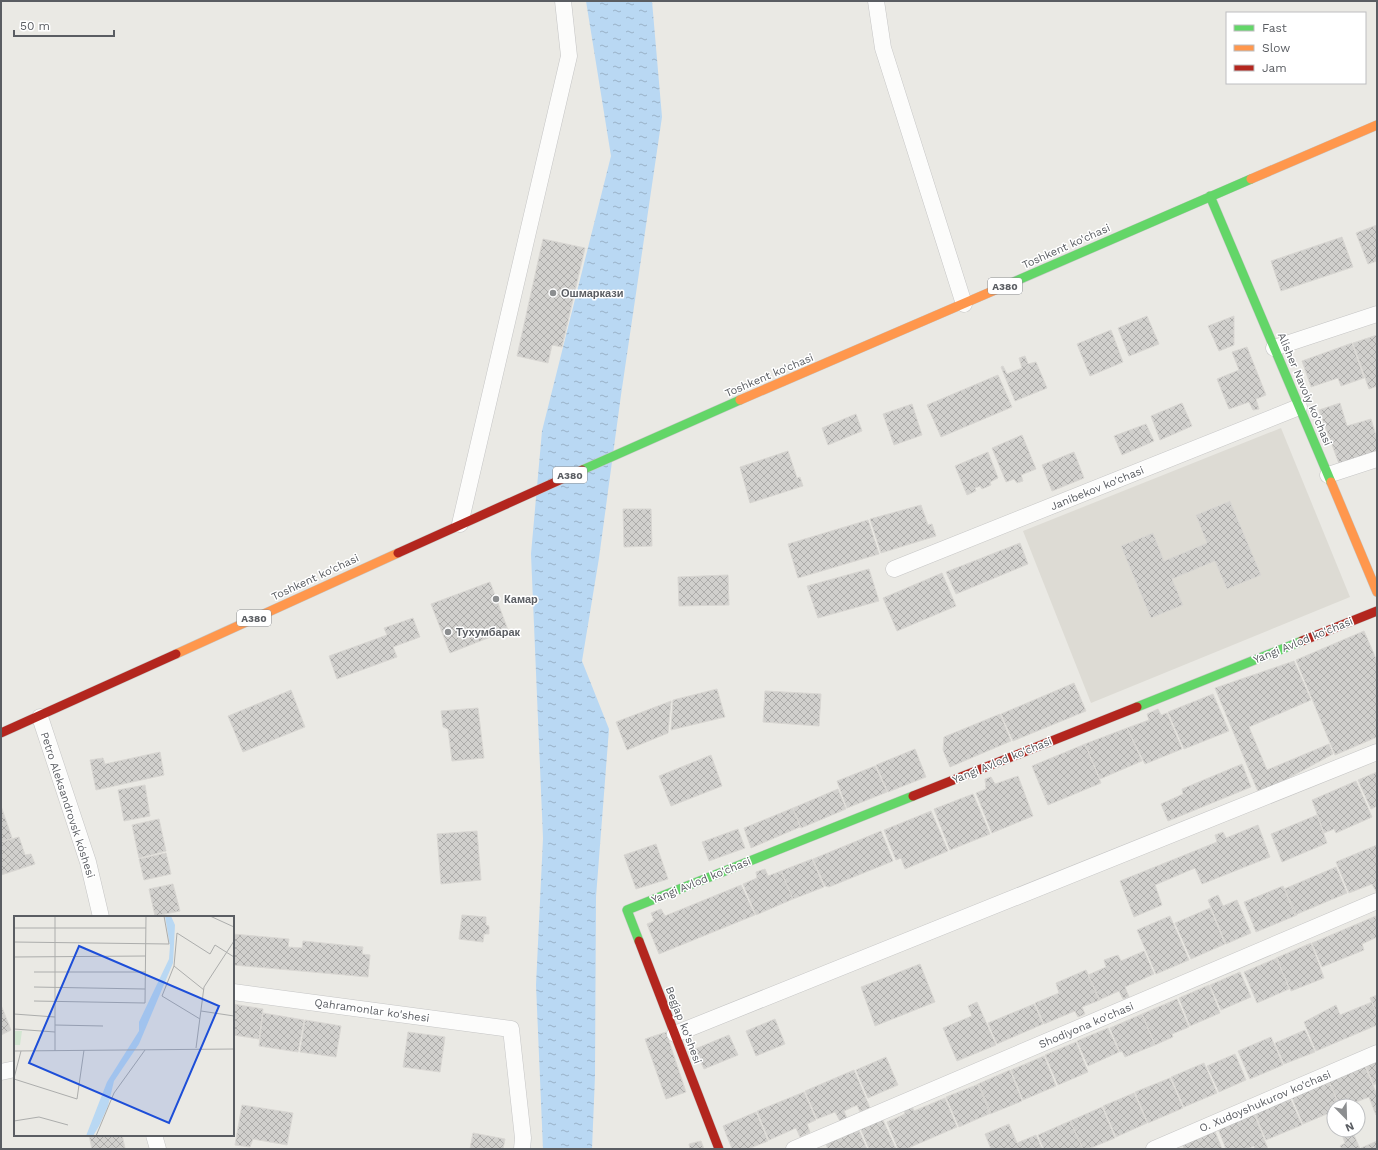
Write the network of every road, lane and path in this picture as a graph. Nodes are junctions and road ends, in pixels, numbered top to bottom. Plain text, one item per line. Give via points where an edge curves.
1 (563, 1) edge
2 (876, 1) edge
3 (1377, 125) edge
4 (1210, 196) junction
5 (964, 304) junction
6 (1377, 314) edge
7 (1274, 348) junction
8 (1299, 407) junction
9 (1377, 459) edge
10 (1328, 474) junction
11 (460, 524) junction
12 (894, 569) dead end
13 (1377, 592) edge
14 (1377, 611) edge
15 (40, 717) junction
16 (1, 733) edge
17 (1377, 752) edge
18 (1377, 901) edge
19 (626, 910) joint
20 (101, 916) edge
21 (234, 992) edge
22 (675, 1034) junction
23 (1377, 1053) edge
24 (14, 1069) edge
25 (1, 1072) edge
26 (154, 1136) edge
27 (158, 1149) edge
28 (522, 1149) edge
29 (719, 1149) edge
30 (794, 1149) edge
31 (1154, 1149) edge

1 - 11 street via 569,56
2 - 5 street via 883,48
3 - 4 main road, Toshkent ko'chasi / A380
4 - 5 main road, Toshkent ko'chasi / A380
4 - 7 main road, Alisher Navoiy ko'chasi
5 - 11 main road, Toshkent ko'chasi / A380
6 - 7 street
7 - 8 main road, Alisher Navoiy ko'chasi
8 - 10 main road, Alisher Navoiy ko'chasi
8 - 12 street, Janibekov ko'chasi
9 - 10 street
10 - 13 main road, Alisher Navoiy ko'chasi
11 - 15 main road, Toshkent ko'chasi / A380
14 - 19 main road, Yangi Avlod ko'chasi
15 - 16 main road, Toshkent ko'chasi / A380
15 - 20 street, Petro Aleksandrovsk kóshesi via 88,862
17 - 22 street
18 - 30 street, Shodiyona ko'chasi
19 - 22 main road, Begjap ko'shesi
21 - 28 street, Qahramonlar ko'shesi via 511,1029
22 - 29 main road, Begjap ko'shesi
23 - 31 street, O. Xudoyshukurov ko'chasi
24 - 25 street
26 - 27 street

